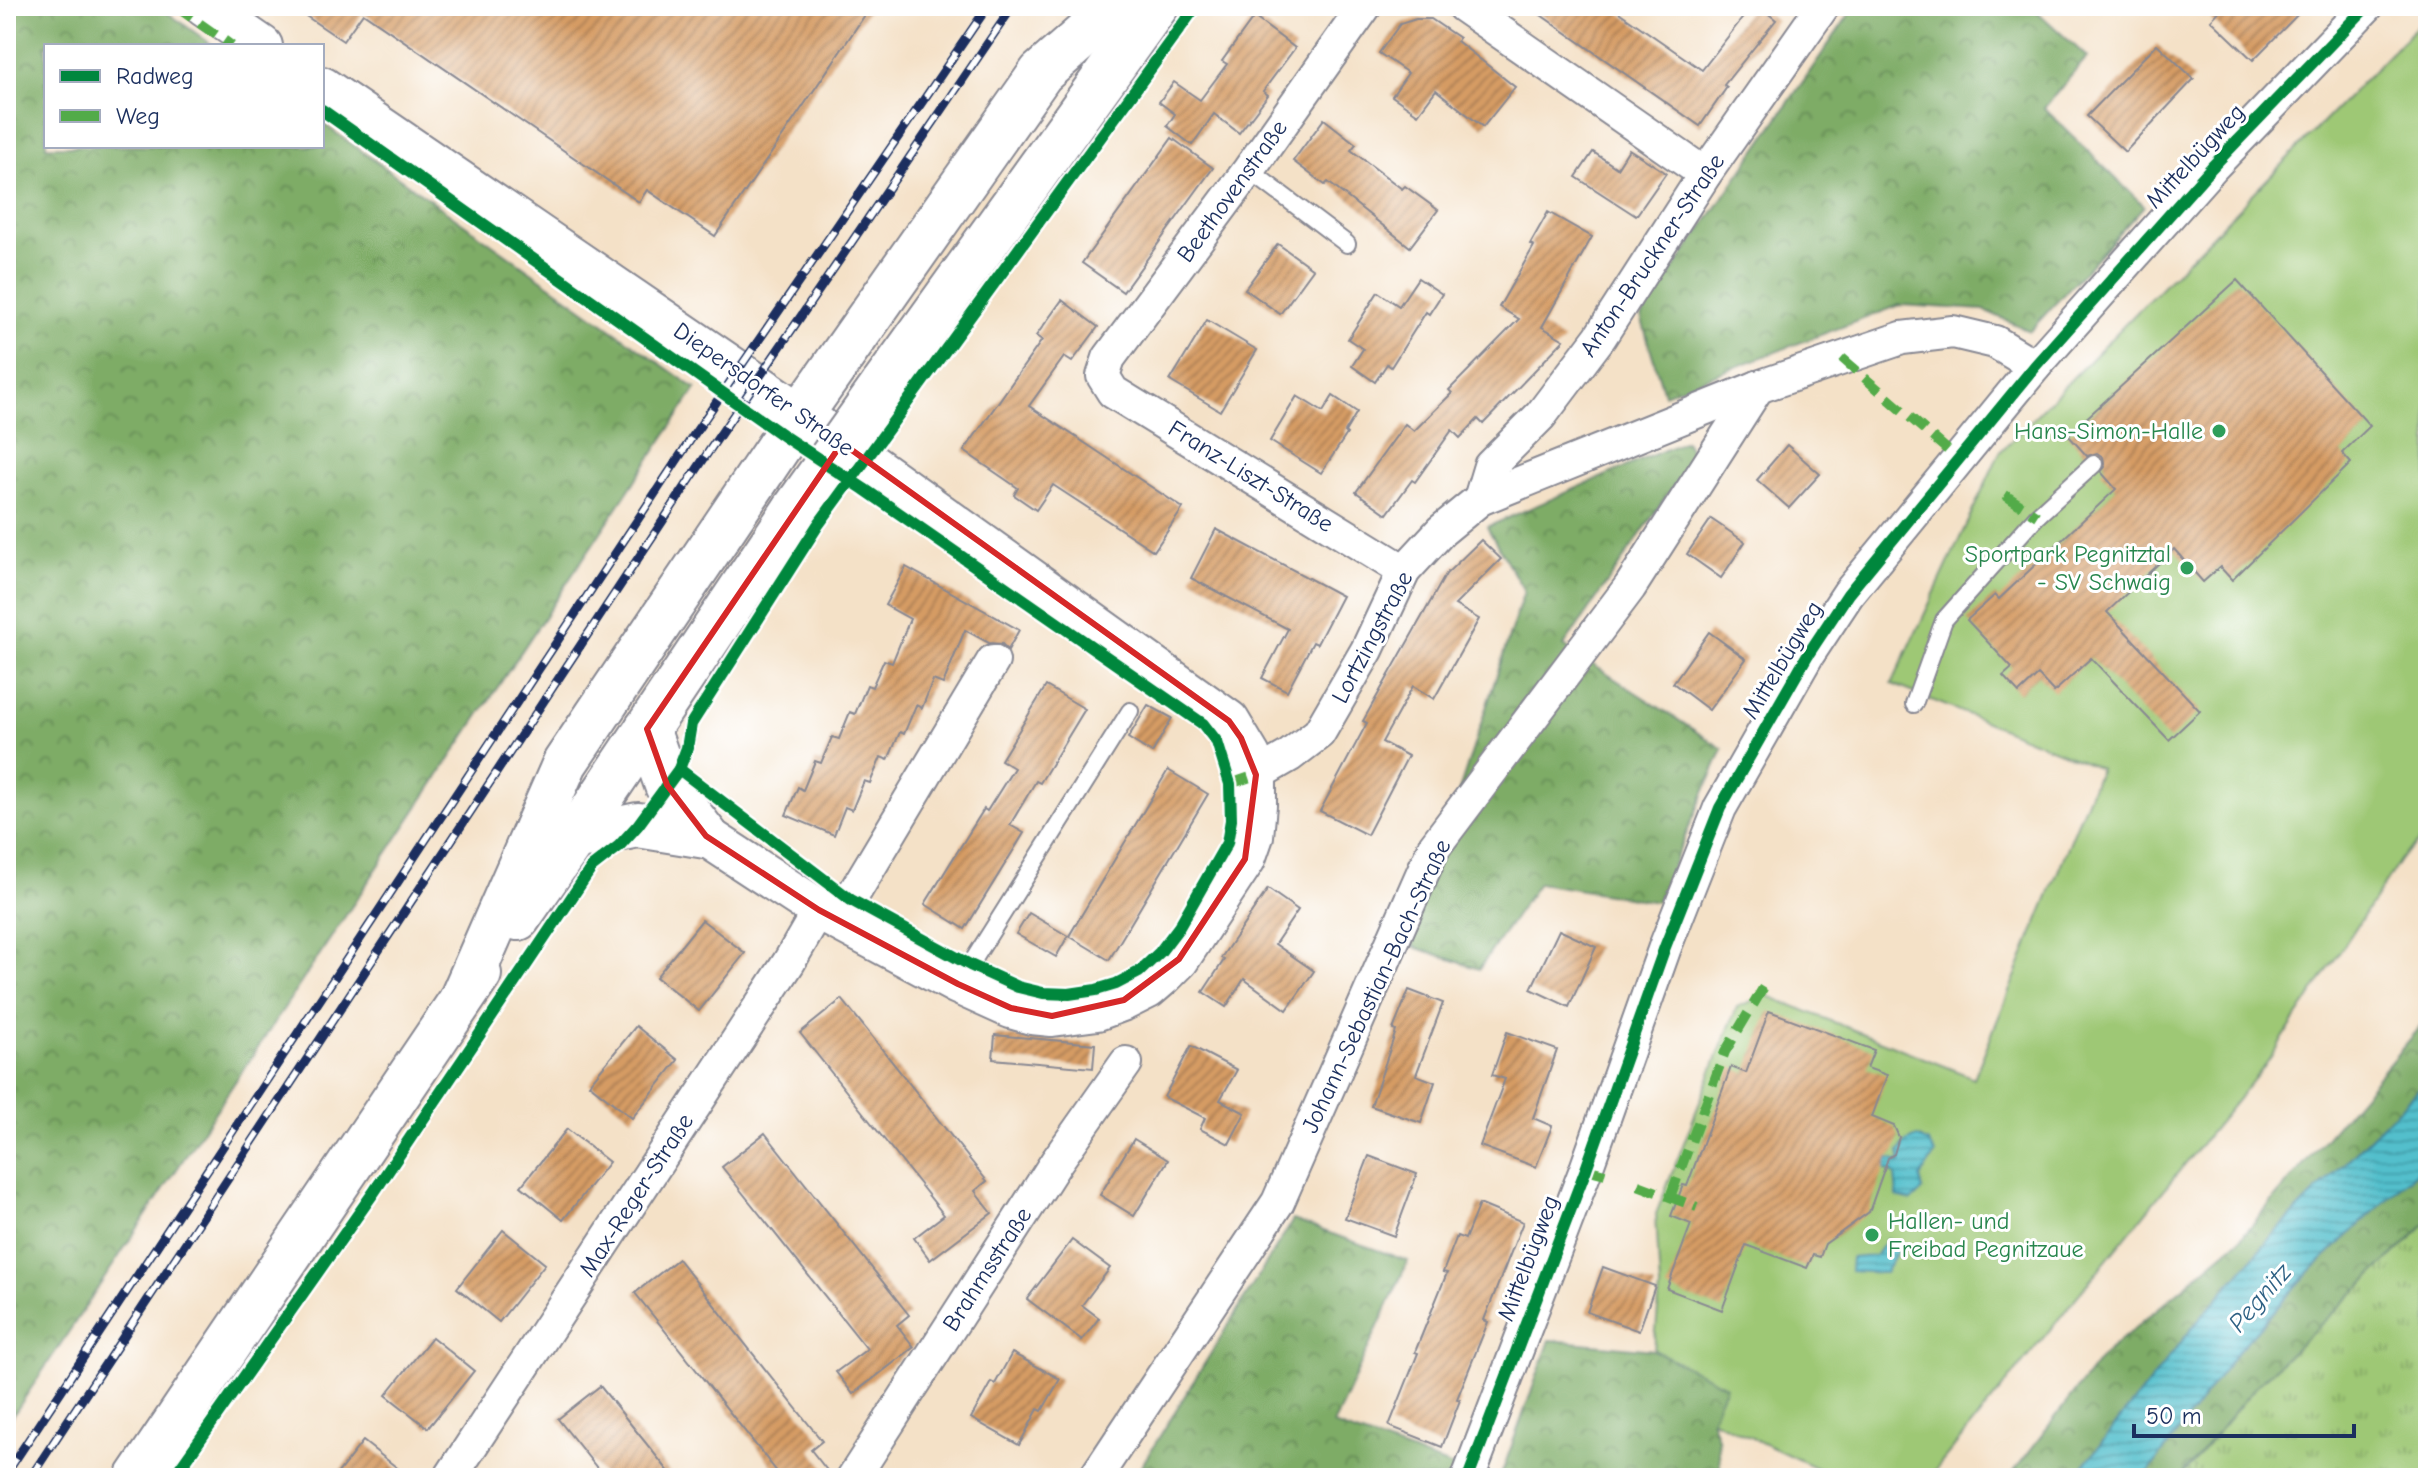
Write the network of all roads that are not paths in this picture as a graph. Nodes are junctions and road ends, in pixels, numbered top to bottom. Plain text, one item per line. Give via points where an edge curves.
1 (204, 6) edge
2 (1117, 6) edge
3 (1156, 6) edge
4 (1365, 6) edge
5 (1463, 6) edge
6 (1823, 6) edge
7 (2367, 6) edge
8 (259, 44) edge
9 (324, 88) edge
10 (1249, 170) junction
11 (1705, 174) junction
12 (1347, 244) dead end
13 (2035, 366) junction
14 (1103, 376) joint
15 (1758, 387) junction
16 (801, 414) junction
17 (2094, 464) dead end
18 (1480, 499) junction
19 (1404, 571) junction
20 (993, 661) dead end
21 (1914, 704) dead end
22 (1130, 711) dead end
23 (647, 729) junction
24 (1256, 775) junction
25 (706, 836) junction
26 (574, 838) junction
27 (828, 915) junction
28 (958, 984) junction
29 (462, 998) junction
30 (1126, 1063) dead end
31 (138, 1478) edge
32 (450, 1478) edge
33 (853, 1478) edge
34 (1095, 1478) edge
35 (1468, 1478) edge

1 - 8 street
2 - 16 main road via 1041,73
3 - 23 main road, bridge via 795,509
4 - 10 street, Beethovenstraße
5 - 11 street
6 - 11 street, Anton-Bruckner-Straße
7 - 13 street, Mittelbügweg via 2212,167
9 - 16 street, Diepersdorfer Straße
10 - 12 lane
10 - 14 street, Beethovenstraße via 1109,358
11 - 18 street, Anton-Bruckner-Straße via 1600,337 1541,415 1490,466
13 - 15 street, Lortzingstraße via 1995,342 1953,332 1902,338
13 - 35 street, Mittelbügweg via 1848,594 1720,808
14 - 19 street, Franz-Liszt-Straße via 1113,392
15 - 18 street, Lortzingstraße
15 - 34 street, Johann-Sebastian-Bach-Straße via 1630,587 1434,847 1278,1202
16 - 24 street, Diepersdorfer Straße via 1229,721
16 - 29 main road via 565,763
17 - 21 lane via 2037,516 1944,620
18 - 19 street, Lortzingstraße
19 - 24 street, Lortzingstraße via 1319,733
20 - 27 street
22 - 28 lane
23 - 25 main road via 667,785
23 - 26 main road
24 - 28 street via 1253,836 1245,859 1179,959 1148,988 1097,1010 1052,1016 1011,1008
25 - 26 main road via 638,825
25 - 27 street
26 - 29 main road
27 - 28 street
27 - 32 street, Max-Reger-Straße via 789,962
29 - 31 main road
30 - 33 street, Brahmsstraße

